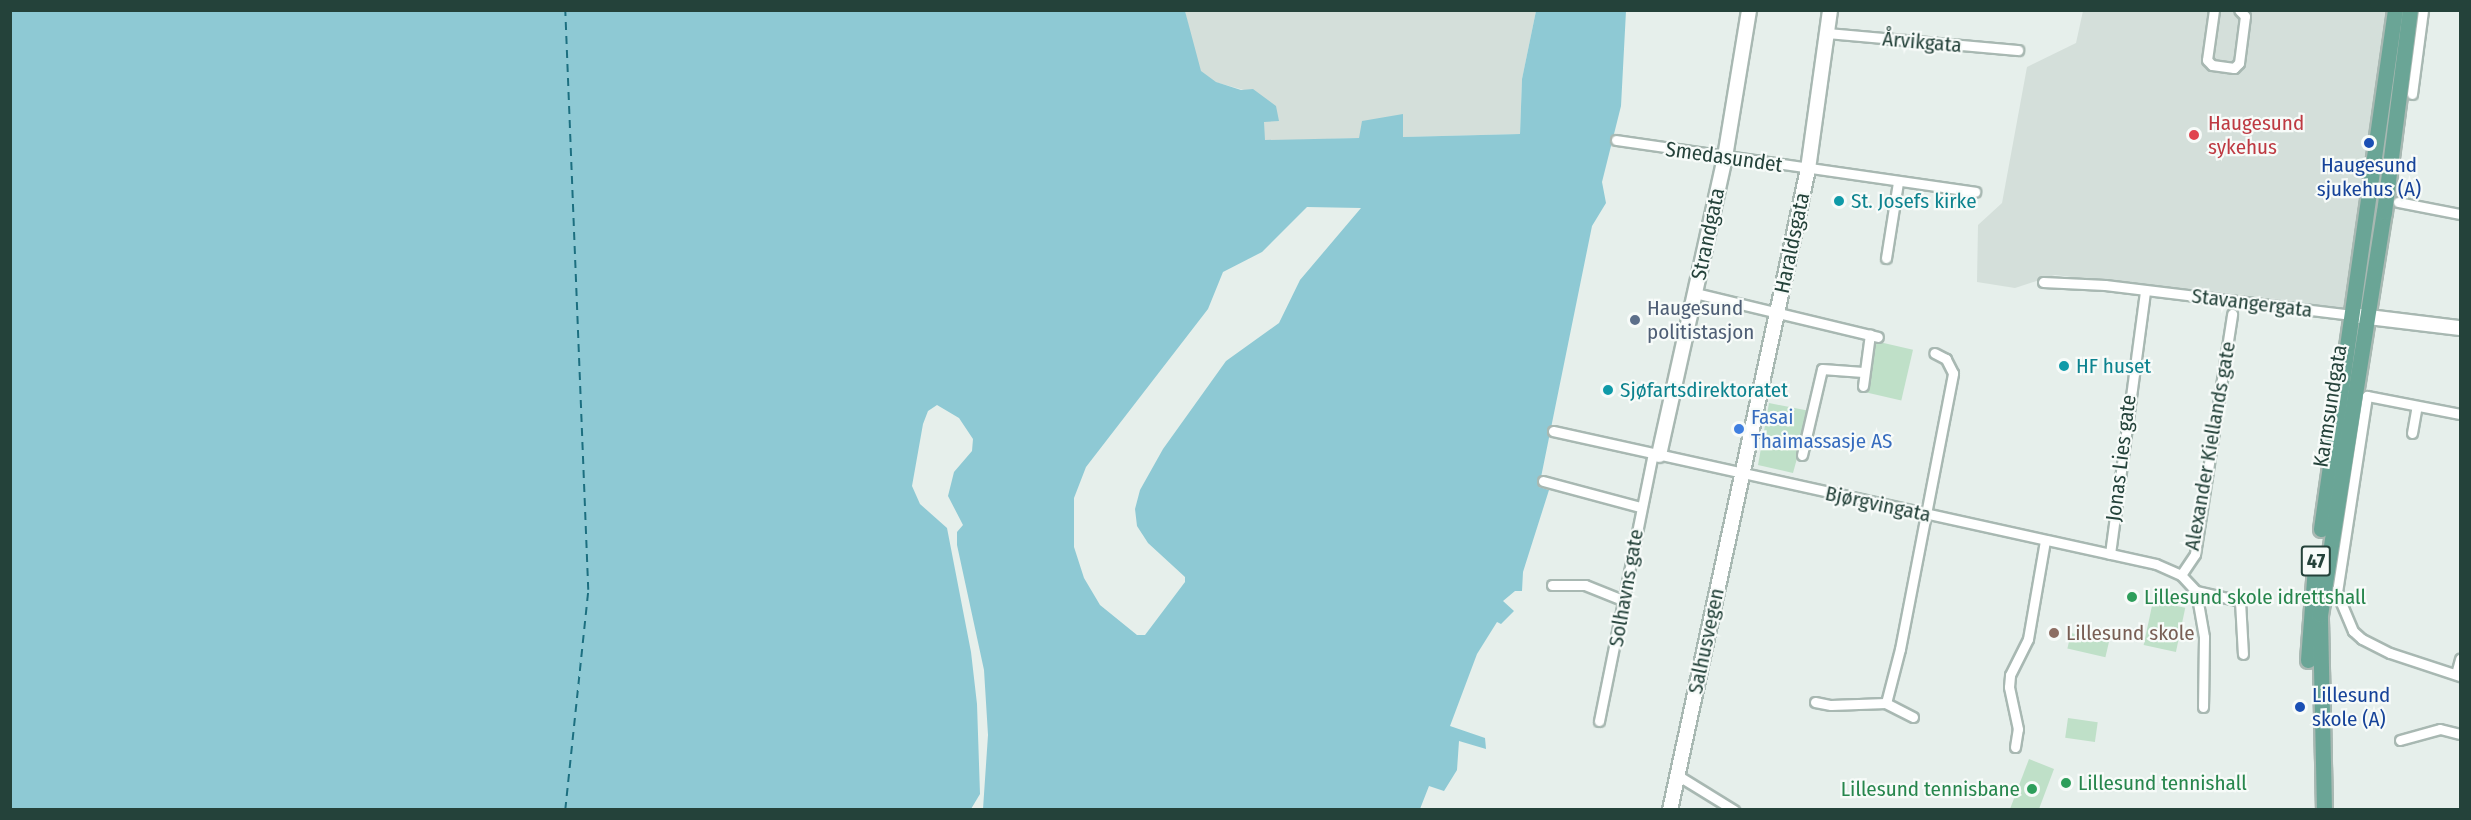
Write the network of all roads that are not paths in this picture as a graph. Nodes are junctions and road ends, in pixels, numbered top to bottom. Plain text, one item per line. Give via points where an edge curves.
1 (1749, 10) edge
2 (1830, 10) edge
3 (2214, 10) edge
4 (2239, 10) edge
5 (2395, 10) edge
6 (2410, 10) edge
7 (2422, 10) edge
8 (1827, 33) junction
9 (2018, 50) dead end
10 (2412, 94) dead end
11 (1616, 140) dead end
12 (1725, 158) junction
13 (1808, 169) junction
14 (1898, 182) junction
15 (1976, 192) dead end
16 (2398, 202) dead end
17 (2460, 214) edge
18 (1886, 258) dead end
19 (2043, 282) dead end
20 (2145, 291) junction
21 (1695, 293) junction
22 (1778, 312) junction
23 (2232, 314) dead end
24 (2359, 316) junction
25 (2460, 328) edge
26 (1934, 353) dead end
27 (1863, 372) junction
28 (1863, 386) dead end
29 (2416, 406) junction
30 (2460, 414) edge
31 (1552, 431) dead end
32 (2412, 433) dead end
33 (1656, 455) junction
34 (1802, 455) dead end
35 (1742, 472) junction
36 (1543, 481) dead end
37 (1640, 507) junction
38 (1926, 514) junction
39 (2045, 541) junction
40 (2110, 554) junction
41 (2181, 575) junction
42 (1552, 585) dead end
43 (2196, 591) junction
44 (1624, 601) junction
45 (2242, 654) dead end
46 (2460, 659) edge
47 (2458, 675) edge
48 (1815, 702) dead end
49 (1886, 703) junction
50 (2203, 707) dead end
51 (1913, 717) dead end
52 (1599, 721) dead end
53 (2460, 734) edge
54 (2400, 740) dead end
55 (2015, 747) dead end
56 (1677, 775) junction
57 (1670, 810) edge
58 (1734, 810) edge
59 (2314, 810) edge
60 (2324, 810) edge

1 - 12 street, Strandgata
2 - 8 street, Haraldsgata
3 - 4 street via 2207,60 2212,65 2234,68 2239,63 2245,16
5 - 24 main road, Karmsundgata / 47
6 - 24 main road, Karmsundgata / 47
7 - 10 street
8 - 9 street, Årvikgata
8 - 13 street, Haraldsgata
11 - 12 street, Smedasundet
12 - 13 street, Smedasundet
12 - 21 street, Strandgata
13 - 14 street, Smedasundet
13 - 22 street, Haraldsgata
14 - 15 street, Smedasundet
14 - 18 street
16 - 17 street
19 - 20 street, Stavangergata
20 - 24 street, Stavangergata
20 - 40 street, Jonas Lies gate
21 - 22 street
21 - 33 street, Strandgata
22 - 27 street via 1874,335
22 - 35 street, Haraldsgata
23 - 41 street, Alexander Kiellands gate via 2195,554
24 - 25 street, Stavangergata
24 - 59 main road, Karmsundgata / 47 via 2308,633
24 - 60 main road, Karmsundgata / 47 via 2320,615
26 - 38 street via 1946,359 1953,373
27 - 28 street
27 - 34 street via 1822,369
29 - 30 street
29 - 32 street
29 - 47 street via 2367,396 2337,593 2353,631 2362,639 2390,653
31 - 33 street, Bjørgvingata
33 - 35 street, Bjørgvingata
33 - 37 street, Solhavns gate
35 - 38 street, Bjørgvingata
35 - 56 street, Salhusvegen
36 - 37 street
37 - 44 street, Solhavns gate
38 - 39 street, Bjørgvingata
38 - 49 street
39 - 40 street, Bjørgvingata
39 - 55 street via 2028,639 2010,675 2018,729
40 - 41 street, Bjørgvingata via 2156,564
41 - 43 street, Bjørgvingata
42 - 44 street via 1585,585
43 - 45 street via 2240,601
43 - 50 street via 2204,638
44 - 52 street, Solhavns gate
46 - 47 street
48 - 49 street
49 - 51 street
53 - 54 street via 2440,729
56 - 57 street, Salhusvegen
56 - 58 street

